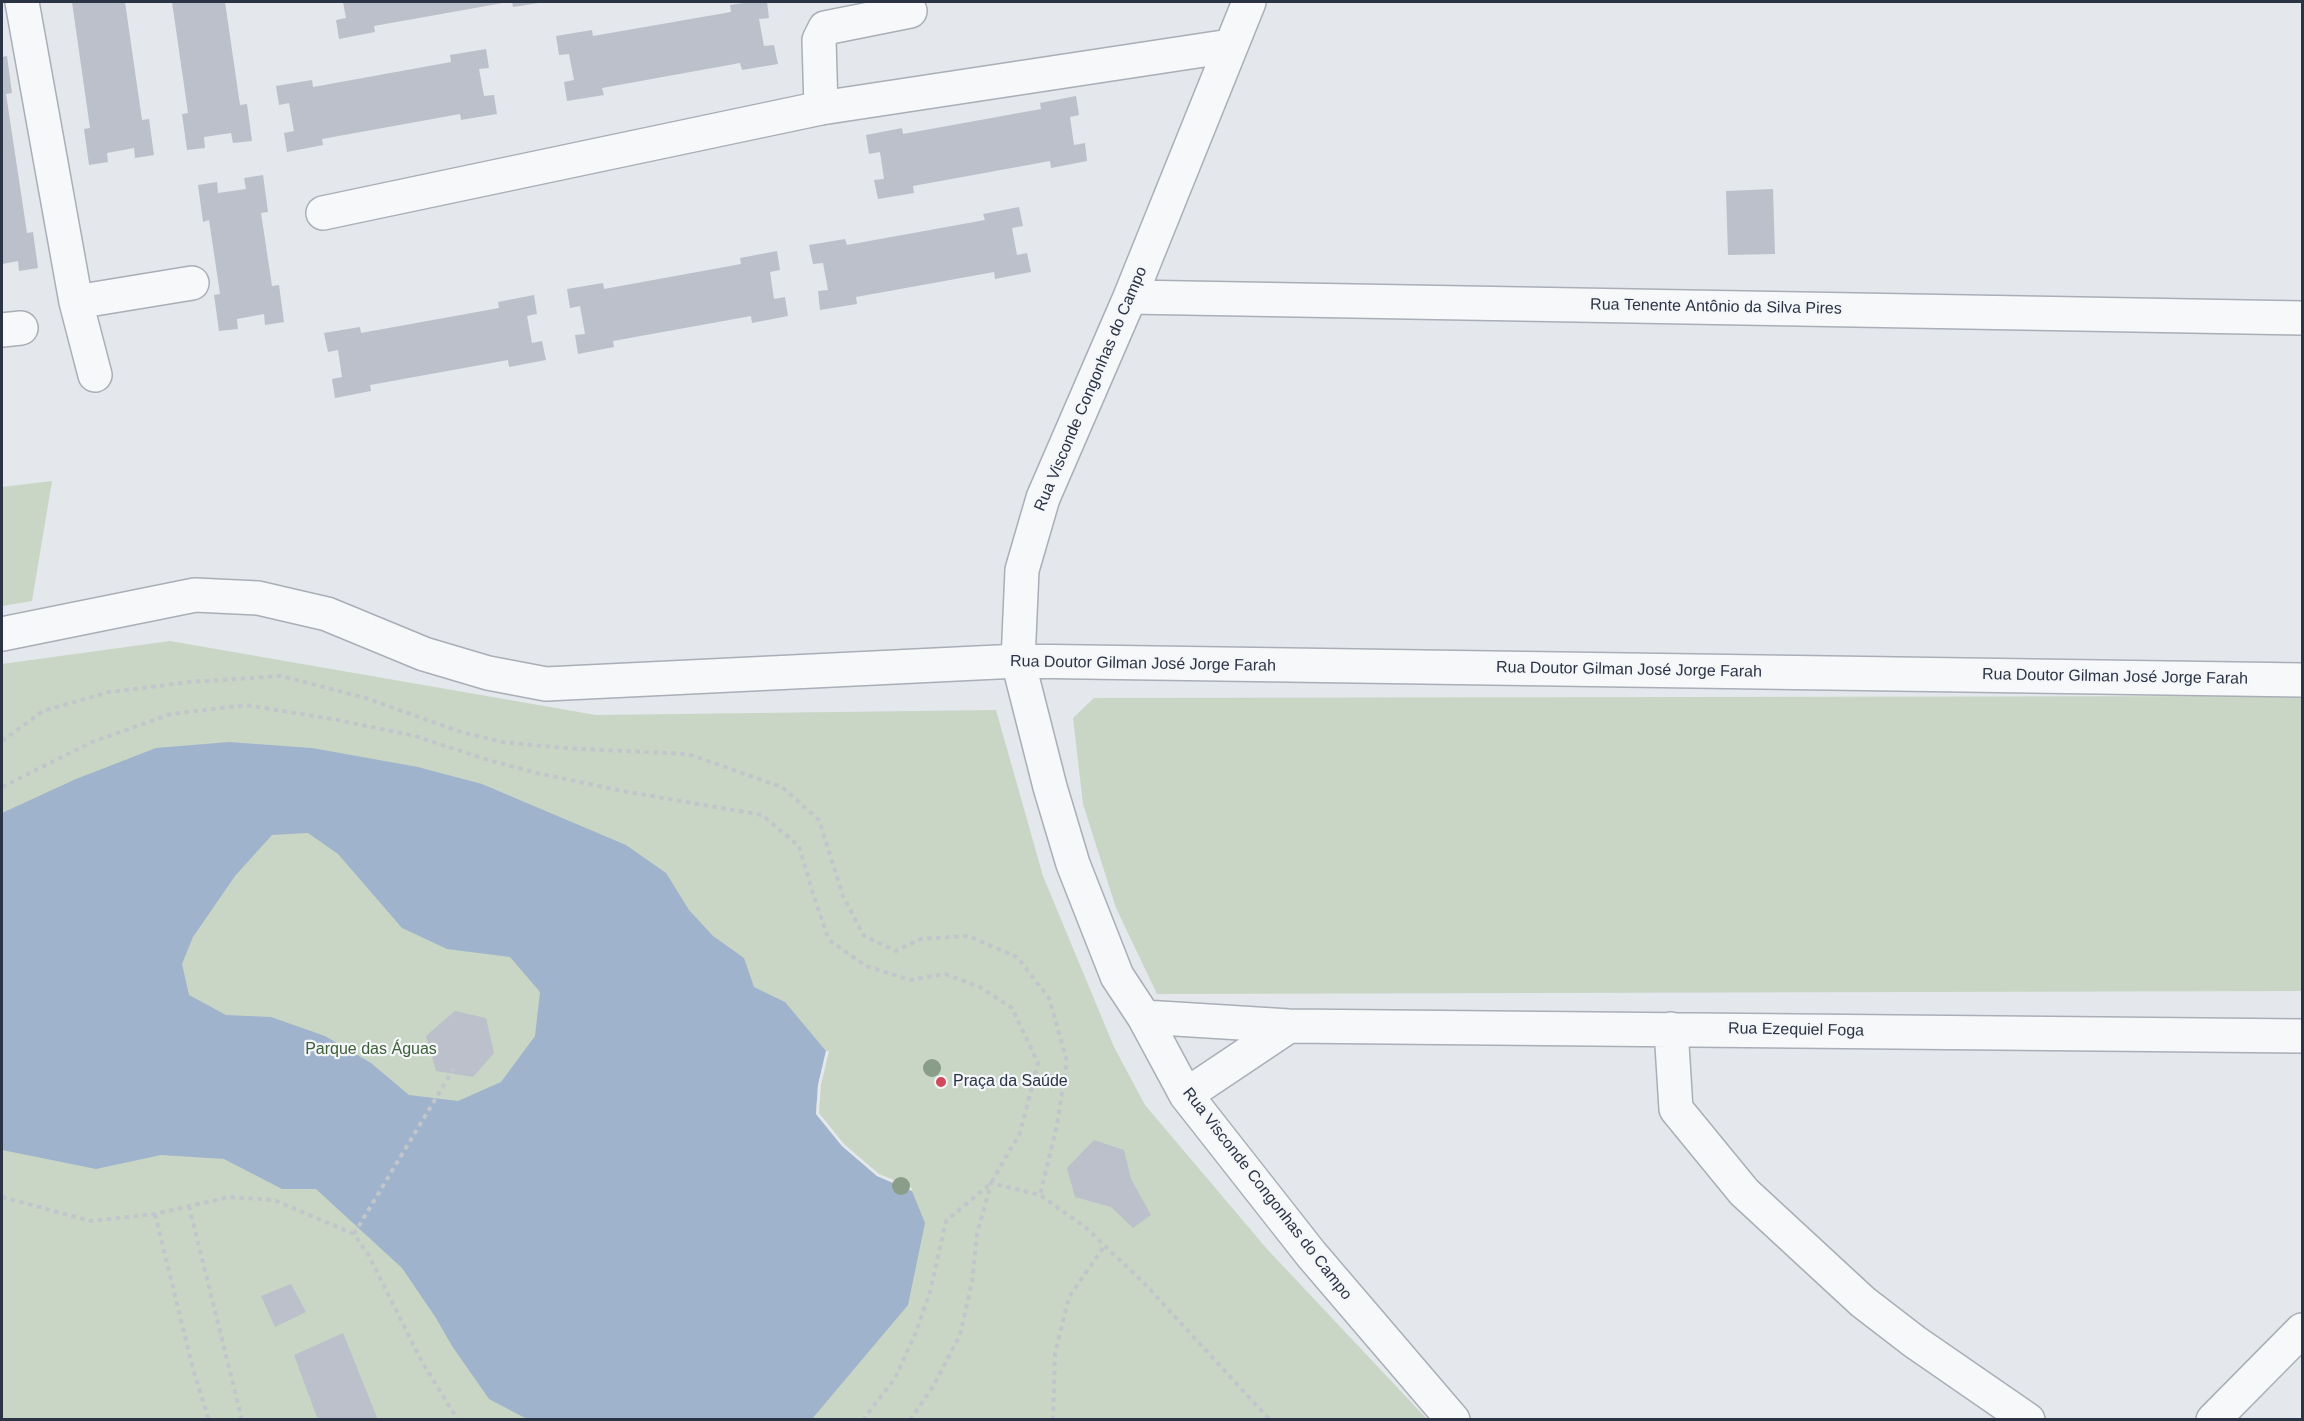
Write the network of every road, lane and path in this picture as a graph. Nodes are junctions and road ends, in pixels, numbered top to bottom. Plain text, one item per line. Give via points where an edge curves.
1 (22, 2) edge
2 (1249, 2) edge
3 (910, 11) dead end
4 (1230, 46) junction
5 (821, 108) junction
6 (322, 213) dead end
7 (192, 283) dead end
8 (1130, 297) junction
9 (76, 302) junction
10 (2302, 318) edge
11 (95, 375) dead end
12 (2, 634) edge
13 (1018, 661) junction
14 (2302, 680) edge
15 (2, 741) edge
16 (2, 788) edge
17 (1144, 1017) junction
18 (1289, 1026) junction
19 (1671, 1029) junction
20 (2302, 1036) edge
21 (454, 1068) dead end
22 (1186, 1095) junction
23 (991, 1183) junction
24 (1040, 1195) junction
25 (2, 1197) edge
26 (189, 1206) junction
27 (155, 1214) junction
28 (354, 1234) junction
29 (1105, 1245) junction
30 (2302, 1330) edge
31 (209, 1419) edge
32 (242, 1419) edge
33 (458, 1419) edge
34 (863, 1419) edge
35 (910, 1419) edge
36 (1053, 1419) edge
37 (1270, 1419) edge
38 (1453, 1419) edge
39 (2028, 1419) edge
40 (2213, 1419) edge

1 - 9 street
2 - 4 street, Rua Visconde Congonhas do Campo
3 - 5 street via 825,28 819,40
4 - 5 street
4 - 8 street, Rua Visconde Congonhas do Campo
5 - 6 street
7 - 9 street
8 - 10 street, Rua Tenente Antônio da Silva Pires
8 - 13 street, Rua Visconde Congonhas do Campo via 1043,498 1022,570
9 - 11 street
12 - 13 street, Rua Doutor Gilman José Jorge Farah via 195,595 258,598 327,614 424,654 488,673 546,684
13 - 14 street, Rua Doutor Gilman José Jorge Farah
13 - 17 street, Rua Visconde Congonhas do Campo via 1073,864 1117,976
15 - 24 path via 43,711 109,692 281,676 366,698 458,731 502,742 688,754 782,787 819,820 843,896 864,936 896,951 920,939 968,936 1017,957 1049,998 1067,1061
16 - 23 path via 92,742 171,714 246,705 415,736 541,774 762,815 799,846 829,940 866,966 910,980 945,974 980,987 1012,1008 1038,1063 1020,1133
17 - 18 street, Rua Ezequiel Foga
17 - 22 street, Rua Visconde Congonhas do Campo
18 - 19 street, Rua Ezequiel Foga
18 - 22 street
19 - 20 street, Rua Ezequiel Foga
19 - 39 street via 1676,1109 1744,1192 1863,1302
21 - 28 path
22 - 38 street, Rua Visconde Congonhas do Campo via 1311,1254
23 - 24 path
23 - 34 path via 946,1221 930,1292 915,1335 895,1378
23 - 35 path via 960,1335 934,1385
24 - 29 path
25 - 27 path via 91,1221
26 - 27 path
26 - 28 path via 229,1197 274,1200
26 - 32 path
27 - 31 path
28 - 33 path via 422,1362
29 - 36 path via 1069,1297 1055,1353
29 - 37 path
30 - 40 street

